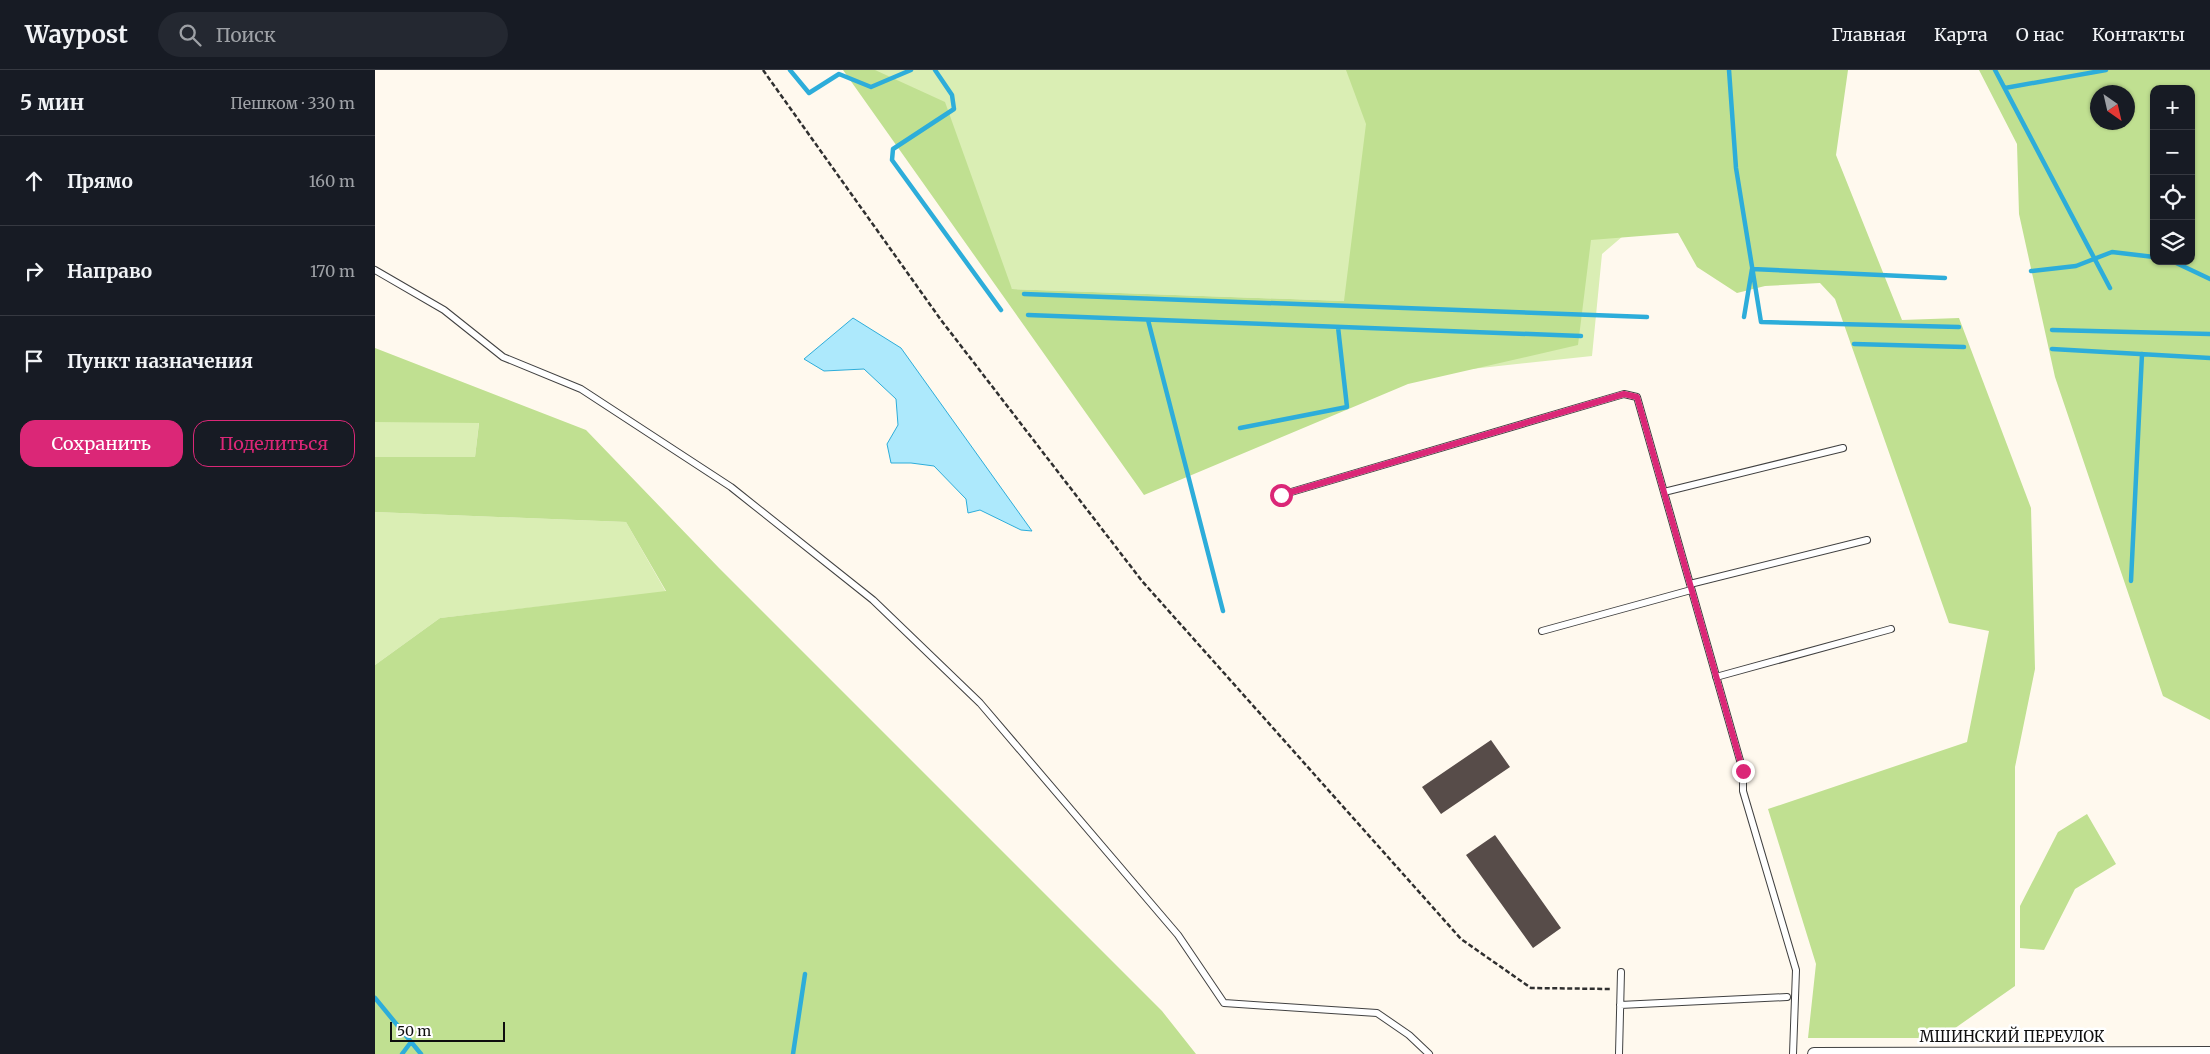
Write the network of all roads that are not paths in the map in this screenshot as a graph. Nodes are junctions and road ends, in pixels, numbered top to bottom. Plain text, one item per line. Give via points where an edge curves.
1 (375, 270) edge
2 (1843, 448) dead end
3 (1664, 492) junction
4 (1281, 495) dead end
5 (1867, 540) dead end
6 (1691, 587) junction
7 (1891, 629) dead end
8 (1542, 630) dead end
9 (1716, 677) junction
10 (1621, 972) dead end
11 (1787, 997) dead end
12 (1620, 1005) junction
13 (2028, 1053) edge
14 (2210, 1053) edge
15 (1429, 1054) edge
16 (1619, 1054) edge
17 (1793, 1054) edge
18 (1814, 1054) edge

1 - 15 lane via 444,310 503,357 581,389 723,481 873,600 980,703 1178,935 1223,1003 1377,1013 1409,1035
2 - 3 lane
3 - 4 lane via 1637,397 1624,394
3 - 6 lane
5 - 6 lane
6 - 8 lane
6 - 9 lane
7 - 9 lane
9 - 17 lane via 1743,771 1743,791 1796,970
10 - 12 lane
11 - 12 lane
12 - 16 lane
13 - 14 street, МШИНСКИЙ ПЕРЕУЛОК
13 - 18 street, МШИНСКИЙ ПЕРЕУЛОК

